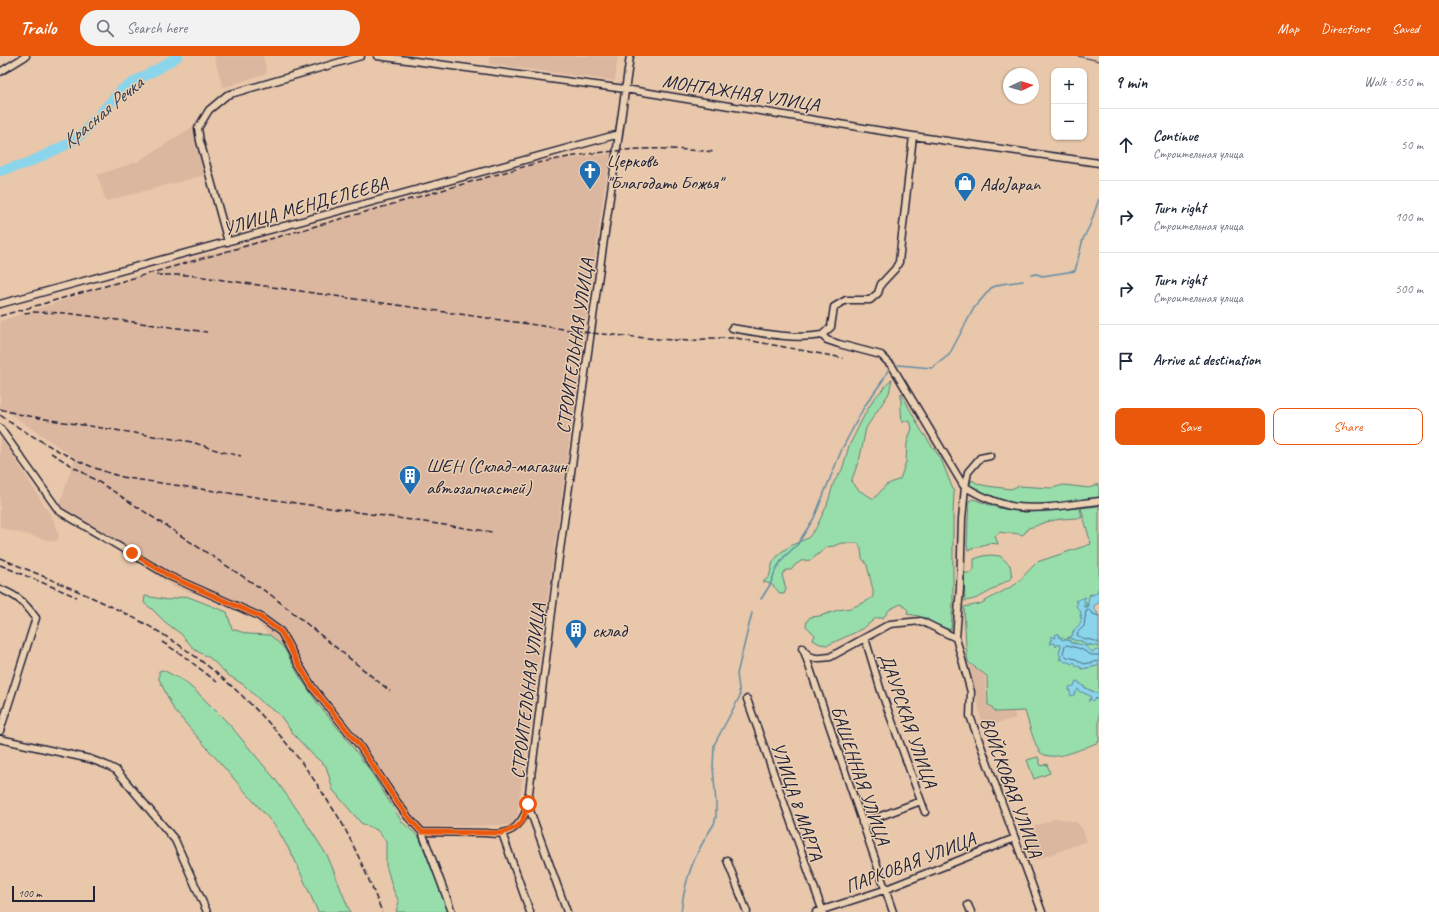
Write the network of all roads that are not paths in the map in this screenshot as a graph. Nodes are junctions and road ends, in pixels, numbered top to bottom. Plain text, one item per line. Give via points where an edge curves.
1 (26, 56) edge
2 (362, 56) edge
3 (377, 56) edge
4 (630, 56) edge
5 (0, 72) edge
6 (625, 89) junction
7 (619, 134) junction
8 (913, 136) junction
9 (1099, 163) edge
10 (228, 242) junction
11 (0, 304) edge
12 (732, 328) dead end
13 (822, 335) junction
14 (0, 428) edge
15 (990, 456) dead end
16 (965, 487) junction
17 (1099, 501) edge
18 (0, 589) edge
19 (865, 638) junction
20 (956, 638) junction
21 (747, 699) dead end
22 (0, 731) edge
23 (0, 739) edge
24 (921, 801) junction
25 (528, 804) junction
26 (925, 812) dead end
27 (862, 823) junction
28 (422, 832) junction
29 (502, 833) junction
30 (1015, 838) junction
31 (727, 860) dead end
32 (884, 890) junction
33 (968, 905) dead end
34 (565, 911) edge
35 (820, 911) edge
36 (207, 912) edge
37 (452, 912) edge
38 (530, 912) edge
39 (747, 912) edge
40 (893, 912) edge
41 (971, 912) edge
42 (1042, 912) edge

1 - 5 street
2 - 10 street via 227,95 209,110 198,128
3 - 6 street, МОНТАЖНАЯ УЛИЦА
4 - 6 street, СТРОИТЕЛЬНАЯ УЛИЦА
6 - 7 street, СТРОИТЕЛЬНАЯ УЛИЦА
6 - 8 street, МОНТАЖНАЯ УЛИЦА
7 - 10 street, УЛИЦА МЕНДЕЛЕЕВА
7 - 25 street, СТРОИТЕЛЬНАЯ УЛИЦА via 559,556
8 - 9 street, МОНТАЖНАЯ УЛИЦА
8 - 13 street via 898,262 895,269 870,300 846,300 834,307 831,326
10 - 11 street, УЛИЦА МЕНДЕЛЕЕВА
12 - 13 street via 796,336
13 - 16 street via 827,340 881,355 887,360
14 - 28 street via 59,511 169,576 259,616 281,632 313,688 359,745 397,802
15 - 16 street via 980,458 968,472
16 - 17 street via 976,494 1029,508
16 - 20 street
18 - 22 street via 25,603 36,618
19 - 20 street via 890,624 920,622
19 - 24 street, ДАУРСКАЯ УЛИЦА via 881,691
19 - 27 street, БАШЕННАЯ УЛИЦА via 830,657 821,659 810,657 802,648
20 - 30 street, ВОЙСКОВАЯ УЛИЦА via 971,692 970,716
21 - 35 street, УЛИЦА 8 МАРТА
23 - 36 street via 90,759 116,770 176,840
24 - 26 street, ДАУРСКАЯ УЛИЦА
24 - 27 street
25 - 29 street, СТРОИТЕЛЬНАЯ УЛИЦА via 522,822
25 - 34 street
27 - 32 street, БАШЕННАЯ УЛИЦА
28 - 29 street, СТРОИТЕЛЬНАЯ УЛИЦА
28 - 37 street
29 - 38 street
30 - 32 street, ПАРКОВАЯ УЛИЦА
30 - 42 street, ВОЙСКОВАЯ УЛИЦА
31 - 39 street
32 - 35 street, ПАРКОВАЯ УЛИЦА
32 - 40 street, БАШЕННАЯ УЛИЦА
33 - 41 street

